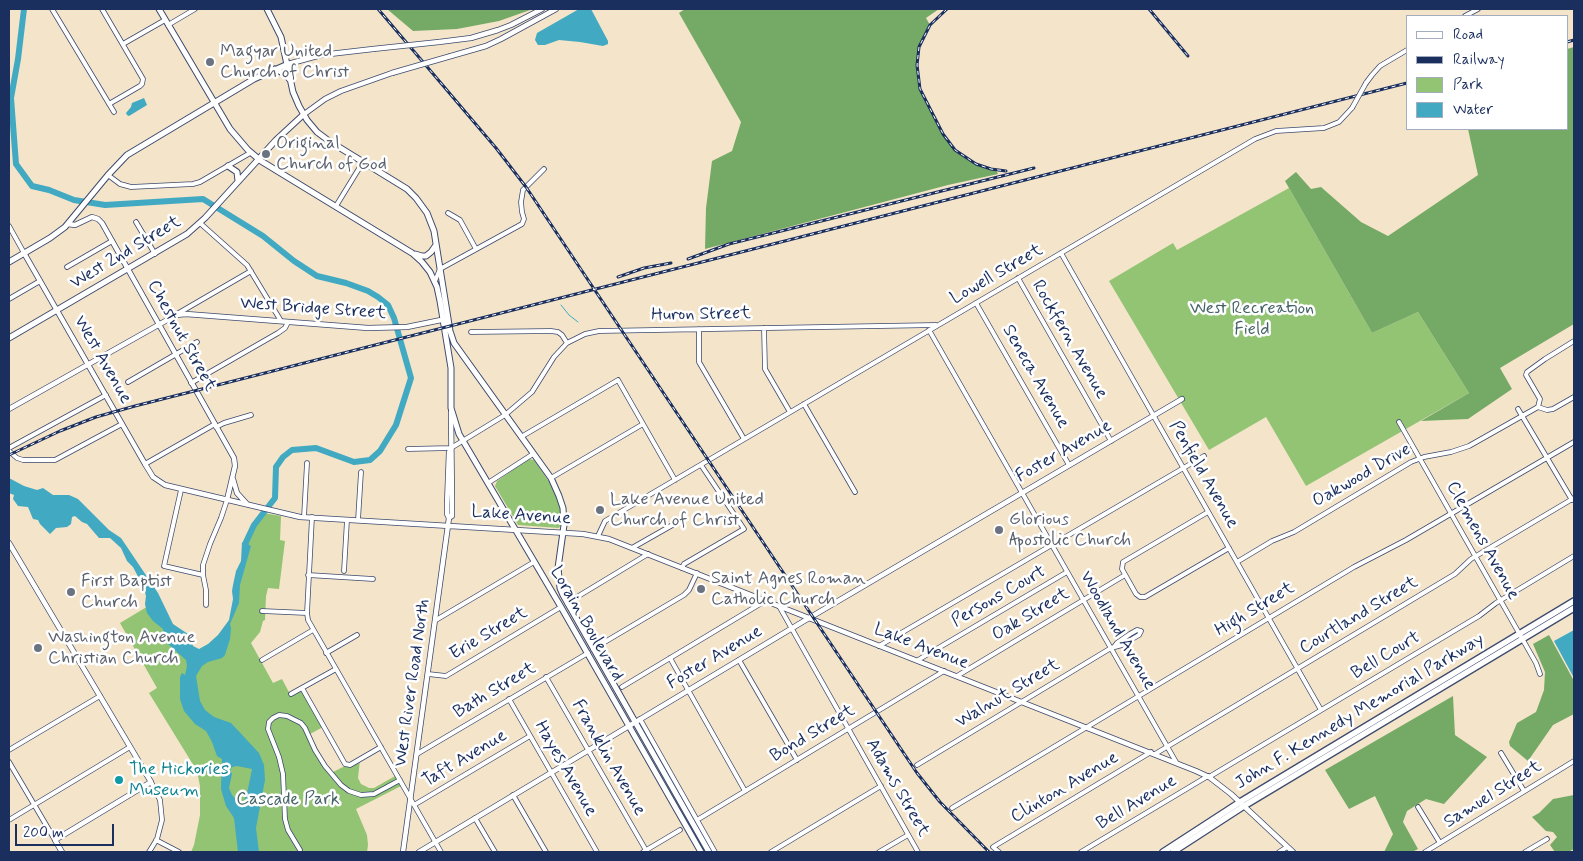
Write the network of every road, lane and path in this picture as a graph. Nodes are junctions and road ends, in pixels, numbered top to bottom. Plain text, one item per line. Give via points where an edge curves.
1 (52, 9) edge
2 (102, 9) edge
3 (159, 9) edge
4 (195, 9) edge
5 (267, 9) edge
6 (542, 9) edge
7 (556, 9) edge
8 (1478, 9) edge
9 (1467, 15) edge
10 (167, 22) junction
11 (123, 44) junction
12 (1406, 51) edge
13 (288, 64) junction
14 (275, 69) junction
15 (291, 81) junction
16 (215, 103) junction
17 (109, 104) junction
18 (114, 112) dead end
19 (303, 115) junction
20 (250, 153) junction
21 (258, 160) junction
22 (363, 162) junction
23 (228, 166) junction
24 (544, 169) dead end
25 (108, 175) junction
26 (238, 182) junction
27 (336, 206) junction
28 (448, 213) dead end
29 (136, 222) dead end
30 (200, 223) junction
31 (68, 224) junction
32 (9, 226) edge
33 (112, 241) junction
34 (436, 245) junction
35 (476, 249) junction
36 (24, 253) junction
37 (412, 253) junction
38 (1060, 253) junction
39 (155, 254) junction
40 (9, 262) edge
41 (67, 267) dead end
42 (440, 269) junction
43 (128, 270) junction
44 (250, 270) junction
45 (1018, 278) junction
46 (40, 281) junction
47 (435, 282) junction
48 (9, 300) edge
49 (976, 303) junction
50 (57, 310) junction
51 (176, 315) junction
52 (445, 320) junction
53 (281, 322) junction
54 (288, 322) junction
55 (158, 324) junction
56 (938, 325) junction
57 (764, 328) junction
58 (699, 329) junction
59 (930, 330) junction
60 (471, 332) dead end
61 (9, 338) edge
62 (1574, 341) edge
63 (197, 342) dead end
64 (567, 343) junction
65 (175, 355) junction
66 (464, 357) junction
67 (450, 362) junction
68 (88, 364) junction
69 (128, 382) dead end
70 (191, 383) junction
71 (106, 395) junction
72 (1574, 397) edge
73 (1182, 399) dead end
74 (804, 404) junction
75 (1538, 407) junction
76 (451, 408) junction
77 (9, 409) edge
78 (1518, 409) dead end
79 (790, 412) junction
80 (251, 415) dead end
81 (505, 415) junction
82 (1153, 416) junction
83 (1522, 416) junction
84 (1399, 422) dead end
85 (122, 424) junction
86 (643, 424) junction
87 (216, 425) junction
88 (521, 437) junction
89 (744, 439) junction
90 (463, 441) junction
91 (1111, 441) junction
92 (1574, 442) edge
93 (408, 449) dead end
94 (9, 450) edge
95 (451, 450) junction
96 (533, 454) junction
97 (1204, 456) dead end
98 (1420, 458) junction
99 (1547, 458) junction
100 (307, 463) dead end
101 (145, 464) junction
102 (701, 465) junction
103 (1069, 465) junction
104 (1183, 468) junction
105 (361, 472) dead end
106 (232, 478) junction
107 (551, 478) junction
108 (675, 480) junction
109 (158, 481) joint
110 (488, 483) junction
111 (181, 490) junction
112 (855, 492) dead end
113 (1022, 493) junction
114 (1573, 499) edge
115 (227, 500) junction
116 (249, 506) junction
117 (1208, 512) junction
118 (1451, 514) junction
119 (304, 517) junction
120 (312, 518) junction
121 (347, 520) junction
122 (358, 520) junction
123 (676, 523) dead end
124 (449, 526) junction
125 (515, 530) junction
126 (563, 533) junction
127 (598, 536) junction
128 (9, 543) edge
129 (1052, 545) junction
130 (632, 548) junction
131 (1229, 548) junction
132 (648, 554) junction
133 (1574, 556) edge
134 (1475, 557) junction
135 (534, 562) junction
136 (1237, 562) junction
137 (682, 568) junction
138 (344, 571) dead end
139 (1068, 572) junction
140 (697, 574) junction
141 (203, 575) junction
142 (308, 575) junction
143 (1125, 575) junction
144 (373, 579) dead end
145 (1083, 600) junction
146 (1500, 600) junction
147 (766, 601) junction
148 (1574, 601) edge
149 (567, 603) junction
150 (206, 605) dead end
151 (779, 606) junction
152 (561, 607) junction
153 (1574, 608) edge
154 (262, 611) dead end
155 (307, 613) junction
156 (809, 618) junction
157 (1269, 618) junction
158 (436, 620) junction
159 (792, 628) junction
160 (313, 630) junction
161 (358, 635) dead end
162 (1520, 637) junction
163 (879, 646) junction
164 (1112, 648) junction
165 (593, 649) junction
166 (326, 653) junction
167 (588, 653) junction
168 (670, 658) junction
169 (262, 660) dead end
170 (739, 660) junction
171 (918, 660) junction
172 (336, 669) junction
173 (1298, 669) junction
174 (944, 671) junction
175 (428, 674) junction
176 (1540, 674) dead end
177 (957, 676) junction
178 (546, 677) junction
179 (622, 687) dead end
180 (302, 688) junction
181 (688, 690) junction
182 (291, 694) dead end
183 (100, 696) junction
184 (1138, 696) junction
185 (509, 699) junction
186 (1022, 702) junction
187 (1322, 710) junction
188 (637, 721) junction
189 (629, 725) junction
190 (1087, 727) junction
191 (848, 729) junction
192 (530, 736) junction
193 (130, 747) junction
194 (380, 747) junction
195 (1167, 747) junction
196 (9, 750) edge
197 (588, 750) junction
198 (1153, 753) junction
199 (1501, 753) dead end
200 (417, 754) junction
201 (797, 760) junction
202 (1574, 761) edge
203 (9, 762) edge
204 (1176, 762) junction
205 (917, 765) dead end
206 (551, 773) junction
207 (1208, 777) junction
208 (400, 780) junction
209 (152, 782) junction
210 (881, 786) junction
211 (745, 791) junction
212 (1524, 791) junction
213 (513, 795) junction
214 (411, 800) junction
215 (1242, 804) junction
216 (34, 805) junction
217 (414, 805) junction
218 (1418, 807) dead end
219 (952, 808) dead end
220 (475, 818) junction
221 (9, 820) edge
222 (697, 820) junction
223 (680, 830) dead end
224 (908, 834) junction
225 (1547, 839) dead end
226 (55, 840) junction
227 (156, 840) junction
228 (436, 842) junction
229 (1440, 843) junction
230 (1287, 847) junction
231 (300, 850) dead end
232 (62, 852) edge
233 (149, 852) edge
234 (179, 852) edge
235 (403, 852) edge
236 (419, 852) edge
237 (441, 852) edge
238 (495, 852) edge
239 (546, 852) edge
240 (597, 852) edge
241 (645, 852) edge
242 (701, 852) edge
243 (709, 852) edge
244 (715, 852) edge
245 (771, 852) edge
246 (879, 852) edge
247 (918, 852) edge
248 (999, 852) edge
249 (1082, 852) edge
250 (1163, 852) edge
251 (1173, 852) edge
252 (1279, 852) edge
253 (1293, 852) edge
254 (1425, 852) edge
255 (1525, 852) edge

1 - 17 street
2 - 11 street
3 - 10 main road, West River Road North
4 - 10 street
5 - 13 main road via 281,37
6 - 13 street, bridge via 511,25 471,38 321,55
7 - 19 street, West 2nd Street, bridge via 486,46 341,91
8 - 9 street
10 - 11 street
10 - 16 main road, West River Road North
11 - 17 street via 143,83
12 - 38 street, Lowell Street, bridge via 1378,68 1339,122 1324,128 1282,130 1260,136
13 - 14 main road
13 - 15 main road
14 - 15 main road
14 - 16 main road
15 - 19 main road
16 - 20 main road, West River Road North via 235,136
16 - 25 main road via 130,153
17 - 18 street
19 - 21 main road, West 2nd Street
19 - 22 main road via 322,137
20 - 21 main road, West River Road North
20 - 23 street
21 - 26 main road, West 2nd Street
21 - 27 main road, West River Road North
22 - 27 street
22 - 34 main road via 419,200 430,219
23 - 25 street via 194,184 131,187
23 - 26 main road via 237,172
24 - 35 street via 523,190 522,224
25 - 31 main road
26 - 30 main road, West 2nd Street
27 - 37 main road, West River Road North
28 - 35 street via 460,220
29 - 39 street
30 - 39 main road, West 2nd Street
30 - 44 street
31 - 33 street, Chestnut Street via 96,218
31 - 36 main road
32 - 36 street, West Avenue
33 - 41 street
33 - 43 street, Chestnut Street
34 - 37 main road via 424,256
34 - 42 main road
35 - 42 street
36 - 40 main road
36 - 46 street, West Avenue
37 - 47 main road, West River Road North
38 - 45 street, Lowell Street
38 - 82 street, Penfield Avenue
39 - 43 main road, West 2nd Street
42 - 47 street
42 - 52 main road
43 - 50 main road, West 2nd Street
43 - 55 street, Chestnut Street
44 - 51 street
44 - 53 street
45 - 49 street, Lowell Street
45 - 91 street, Rockfern Avenue
46 - 48 street
46 - 50 street, West Avenue
47 - 52 main road, West River Road North
49 - 56 street, Lowell Street
49 - 103 street, Seneca Avenue
50 - 61 main road, West 2nd Street
50 - 68 street, West Avenue
51 - 53 street, West Bridge Street
51 - 55 street
52 - 54 street, West Bridge Street via 384,328
52 - 66 main road
52 - 67 main road, West River Road North
53 - 54 street, West Bridge Street
54 - 70 street via 278,333
55 - 65 street, Chestnut Street
55 - 68 street
56 - 57 street, Huron Street
56 - 59 street, Lowell Street
57 - 58 street, Huron Street
57 - 79 street via 765,369
58 - 64 street, Huron Street via 599,331
58 - 89 street via 699,362
59 - 74 street, Lowell Street
59 - 113 street, Woodland Avenue
60 - 64 street via 551,331 562,335
62 - 75 street via 1527,372 1540,399
63 - 65 street
64 - 81 street via 532,392
65 - 69 street
65 - 70 street, Chestnut Street
66 - 67 main road via 456,356
66 - 81 main road
67 - 76 main road, West River Road North
68 - 71 street, West Avenue
68 - 77 street
70 - 87 street, Chestnut Street
71 - 85 street, West Avenue
71 - 94 street
72 - 75 street via 1553,410
73 - 82 street, Foster Avenue
74 - 79 street, Lowell Street
74 - 112 street
75 - 83 street, Oakwood Drive
76 - 90 main road, Lorain Boulevard
76 - 95 street, West River Road North
78 - 83 street
79 - 89 street, Lowell Street
80 - 87 street
81 - 88 main road
81 - 90 street
82 - 91 street, Foster Avenue
82 - 104 street, Penfield Avenue
83 - 98 street, Oakwood Drive via 1469,446
83 - 99 street
84 - 98 street, Clemens Avenue
85 - 94 street via 55,460 21,460
85 - 101 street, West Avenue
86 - 88 street via 618,380
86 - 107 street
86 - 108 street
87 - 101 street
87 - 106 street, Chestnut Street via 234,458
88 - 96 main road
89 - 102 street, Lowell Street
90 - 95 street
90 - 110 main road, Lorain Boulevard
91 - 103 street, Foster Avenue
92 - 99 street, High Street
93 - 95 street
95 - 124 street, West River Road North via 447,506
96 - 107 main road
96 - 110 street
97 - 104 street
98 - 118 street, Clemens Avenue
98 - 136 street, Oakwood Drive
99 - 114 street
99 - 118 street, High Street
100 - 119 street
101 - 109 street, West Avenue
102 - 108 street, Lowell Street
102 - 137 street via 744,529
103 - 113 street, Foster Avenue
104 - 117 street, Penfield Avenue
104 - 129 street
105 - 122 street
106 - 115 street, Chestnut Street
106 - 116 street via 237,493
107 - 126 main road via 563,508
108 - 127 street, Lowell Street via 604,521
109 - 111 street, Lake Avenue
110 - 125 main road, Lorain Boulevard
111 - 115 street, Lake Avenue
111 - 141 street via 164,566
113 - 129 street, Woodland Avenue
113 - 156 street, Foster Avenue
114 - 134 street, Courtland Street
115 - 116 street, Lake Avenue
115 - 141 street via 206,554
116 - 119 street, Lake Avenue
117 - 131 street, Penfield Avenue
117 - 143 street via 1124,560 1121,566
118 - 134 street, Clemens Avenue
118 - 157 street, High Street
119 - 120 street, Lake Avenue
120 - 121 street, Lake Avenue
120 - 142 street
121 - 122 street, Lake Avenue
121 - 138 street
122 - 124 street, Lake Avenue
123 - 130 street
124 - 125 street, Lake Avenue
124 - 158 street, West River Road North
125 - 126 street, Lake Avenue
125 - 135 main road, Lorain Boulevard
126 - 127 street, Lake Avenue
126 - 149 main road, Lorain Boulevard via 558,576
127 - 130 street, Lake Avenue
128 - 183 street
129 - 139 street, Woodland Avenue
129 - 163 street
130 - 132 street, Lake Avenue
131 - 136 street, Penfield Avenue
131 - 143 street via 1142,597 1136,594
132 - 137 street, Lake Avenue
132 - 149 street
133 - 146 street, Bell Court
134 - 146 street, Clemens Avenue
134 - 173 street, Courtland Street via 1455,574
135 - 152 main road, Lorain Boulevard
135 - 158 street
136 - 157 street, Penfield Avenue
137 - 140 street, Lake Avenue
139 - 145 street, Woodland Avenue
139 - 171 street, Persons Court
140 - 147 street, Lake Avenue
140 - 165 street via 684,595
141 - 150 street
142 - 144 street
142 - 155 street
143 - 145 street, Oak Street
145 - 164 street, Woodland Avenue
145 - 177 street, Oak Street
146 - 162 street, Clemens Avenue
146 - 187 street, Bell Court via 1479,616
147 - 151 street, Lake Avenue
147 - 168 street
148 - 162 main road, John F. Kennedy Memorial Parkway
149 - 165 main road, Lorain Boulevard
151 - 156 street, Lake Avenue
151 - 159 street, Adams Street
152 - 167 main road, Lorain Boulevard
152 - 175 street, Erie Street via 446,676
153 - 162 main road, John F. Kennedy Memorial Parkway
154 - 155 street
155 - 160 street
156 - 159 street, Foster Avenue
156 - 163 street, Lake Avenue
157 - 173 street, Penfield Avenue
157 - 184 street, High Street
158 - 175 street, West River Road North
159 - 170 street, Foster Avenue
159 - 191 street, Adams Street
160 - 166 street
160 - 169 street
161 - 166 street
162 - 176 street, Clemens Avenue
162 - 215 main road, John F. Kennedy Memorial Parkway
163 - 171 street, Lake Avenue
164 - 164 street, Walnut Street via 1122,645 1141,631 1130,634
164 - 184 street, Woodland Avenue
164 - 186 street, Walnut Street
165 - 188 main road, Lorain Boulevard
166 - 172 street
167 - 178 street, Bath Street
167 - 189 main road, Lorain Boulevard
168 - 179 street
168 - 181 street
170 - 181 street, Foster Avenue
170 - 201 street
171 - 174 street, Lake Avenue
172 - 180 street
172 - 194 street
173 - 187 street, Penfield Avenue
173 - 195 street, Courtland Street
174 - 177 street, Lake Avenue
174 - 191 street, Bond Street
175 - 200 street, West River Road North
177 - 186 street, Lake Avenue
178 - 185 street, Bath Street
178 - 197 street, Franklin Avenue
180 - 182 street
180 - 194 street via 347,765
181 - 188 street, Foster Avenue
181 - 211 street
183 - 193 street
183 - 196 street
184 - 190 street, High Street
184 - 195 street, Woodland Avenue
185 - 192 street, Hayes Avenue
185 - 200 street, Bath Street
186 - 190 street, Lake Avenue
186 - 205 street, Walnut Street
187 - 207 street, Bell Court
188 - 189 street, Foster Avenue
188 - 222 street, Lorain Boulevard
188 - 243 main road, Lorain Boulevard
189 - 197 street, Foster Avenue
189 - 242 main road, Lorain Boulevard
190 - 198 street, Lake Avenue
190 - 219 street, High Street
191 - 201 street, Bond Street
191 - 210 street, Adams Street
192 - 206 street, Hayes Avenue
192 - 217 street, Taft Avenue
193 - 209 street
193 - 216 street
194 - 208 street
195 - 198 street, Courtland Street
195 - 204 street, Woodland Avenue
197 - 206 street, Foster Avenue
197 - 241 street, Franklin Avenue
198 - 204 street, Lake Avenue
198 - 248 street, Clinton Avenue via 993,847
199 - 212 street
200 - 214 street, West River Road North
201 - 211 street, Bond Street
202 - 212 street, Samuel Street
203 - 216 street
204 - 207 street, Lake Avenue
206 - 213 street, Foster Avenue
206 - 240 street, Hayes Avenue
207 - 215 street, Lake Avenue
207 - 249 street, Bell Avenue
208 - 214 street
208 - 231 street via 374,794 361,795 349,791 325,766 301,723 287,716 274,717 269,722 268,731 284,778 284,817
209 - 226 street
209 - 227 street via 162,810
210 - 224 street, Adams Street
210 - 245 street
211 - 222 street, Bond Street
212 - 229 street, Samuel Street
213 - 220 street, Foster Avenue
213 - 239 street
214 - 217 street
214 - 235 street, West River Road North
215 - 230 street, Lake Avenue
215 - 250 main road, John F. Kennedy Memorial Parkway
215 - 251 main road, John F. Kennedy Memorial Parkway
216 - 221 street
216 - 226 street
217 - 228 street
218 - 229 street
220 - 228 street, Foster Avenue
220 - 238 street
222 - 244 street, Lorain Boulevard
223 - 241 street
224 - 246 street
224 - 247 street, Adams Street
225 - 255 street
226 - 232 street
227 - 233 street
227 - 234 street
228 - 236 street, Foster Avenue
228 - 237 street
229 - 254 street, Samuel Street
230 - 252 street
230 - 253 street, Lake Avenue

